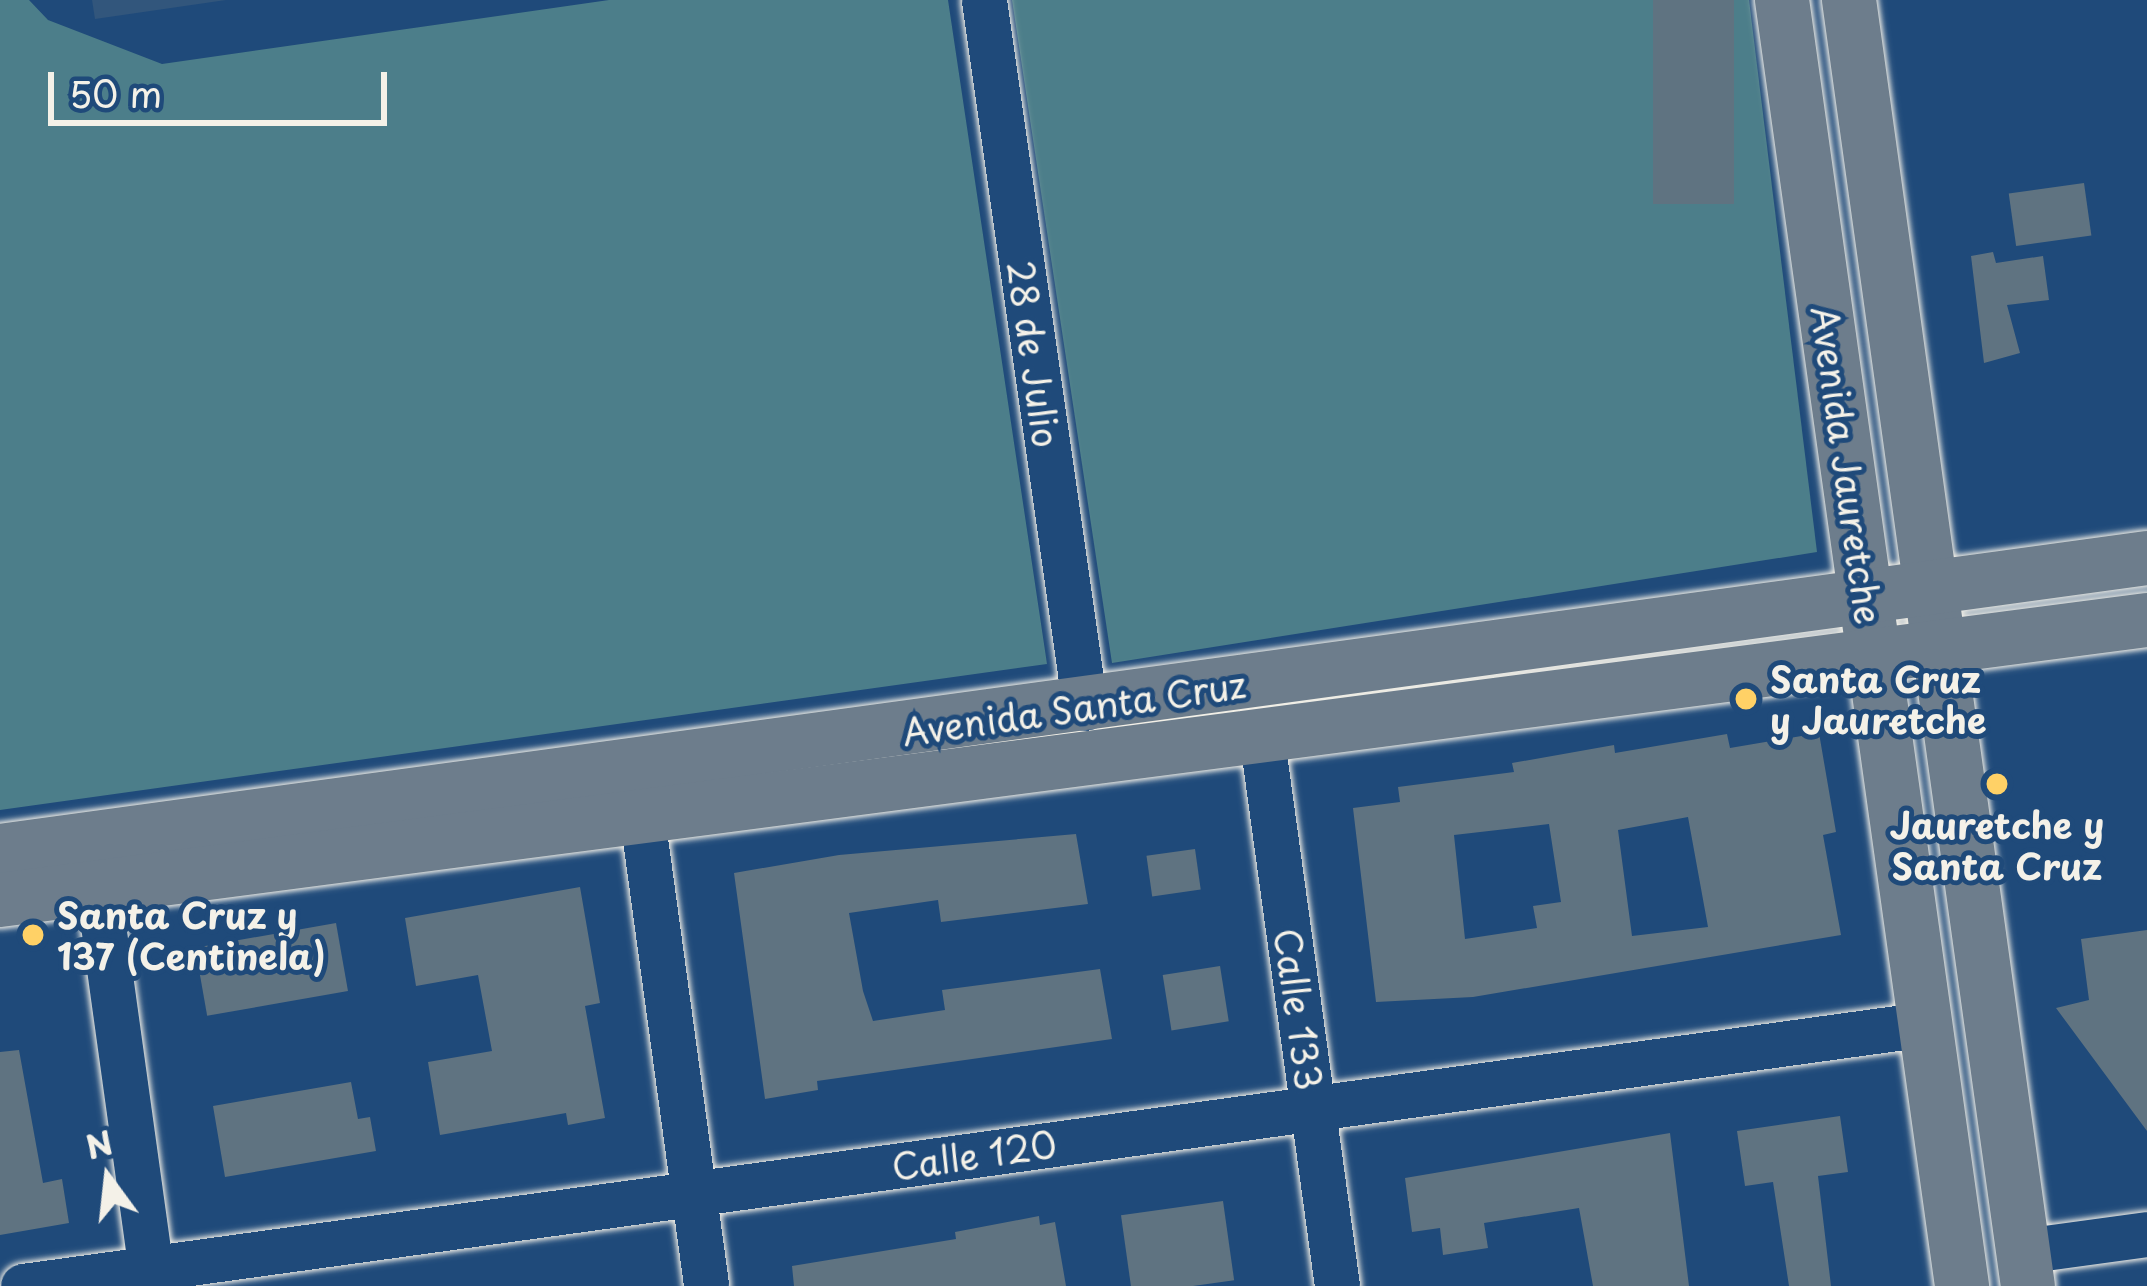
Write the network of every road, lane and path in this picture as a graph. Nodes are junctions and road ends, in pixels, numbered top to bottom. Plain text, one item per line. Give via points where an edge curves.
1 (984, 0) edge
2 (1782, 0) edge
3 (1849, 0) edge
4 (2147, 558) edge
5 (1933, 587) junction
6 (2147, 620) edge
7 (1869, 624) junction
8 (1940, 641) junction
9 (1085, 708) junction
10 (1261, 733) junction
11 (642, 817) junction
12 (0, 851) edge
13 (98, 889) junction
14 (0, 900) edge
15 (1925, 1024) junction
16 (1312, 1108) junction
17 (694, 1194) junction
18 (2147, 1234) edge
19 (2025, 1269) edge
20 (152, 1277) edge
21 (23, 1286) edge
22 (706, 1286) edge
23 (1336, 1286) edge
24 (1962, 1286) edge

1 - 9 street, 28 de Julio
2 - 7 main road, Avenida Jauretche
3 - 5 main road, Avenida Jauretche
4 - 5 main road, Avenida Santa Cruz
5 - 7 main road, Avenida Santa Cruz
5 - 8 main road, Avenida Jauretche
6 - 8 main road, Avenida Santa Cruz
7 - 8 main road, Avenida Santa Cruz
7 - 9 main road, Avenida Santa Cruz
7 - 10 main road, Avenida Santa Cruz
7 - 15 main road, Avenida Jauretche
8 - 19 main road, Avenida Jauretche
9 - 12 main road, Avenida Santa Cruz
10 - 11 main road, Avenida Santa Cruz
10 - 16 street, Calle 133
11 - 13 main road, Avenida Santa Cruz
11 - 17 street
13 - 14 main road, Avenida Santa Cruz
13 - 20 street
15 - 16 street, Calle 120
15 - 24 main road, Avenida Jauretche
16 - 17 street, Calle 120
16 - 23 street, Calle 133
17 - 20 street, Calle 120
17 - 22 street
18 - 19 street
20 - 21 street, Calle 120

